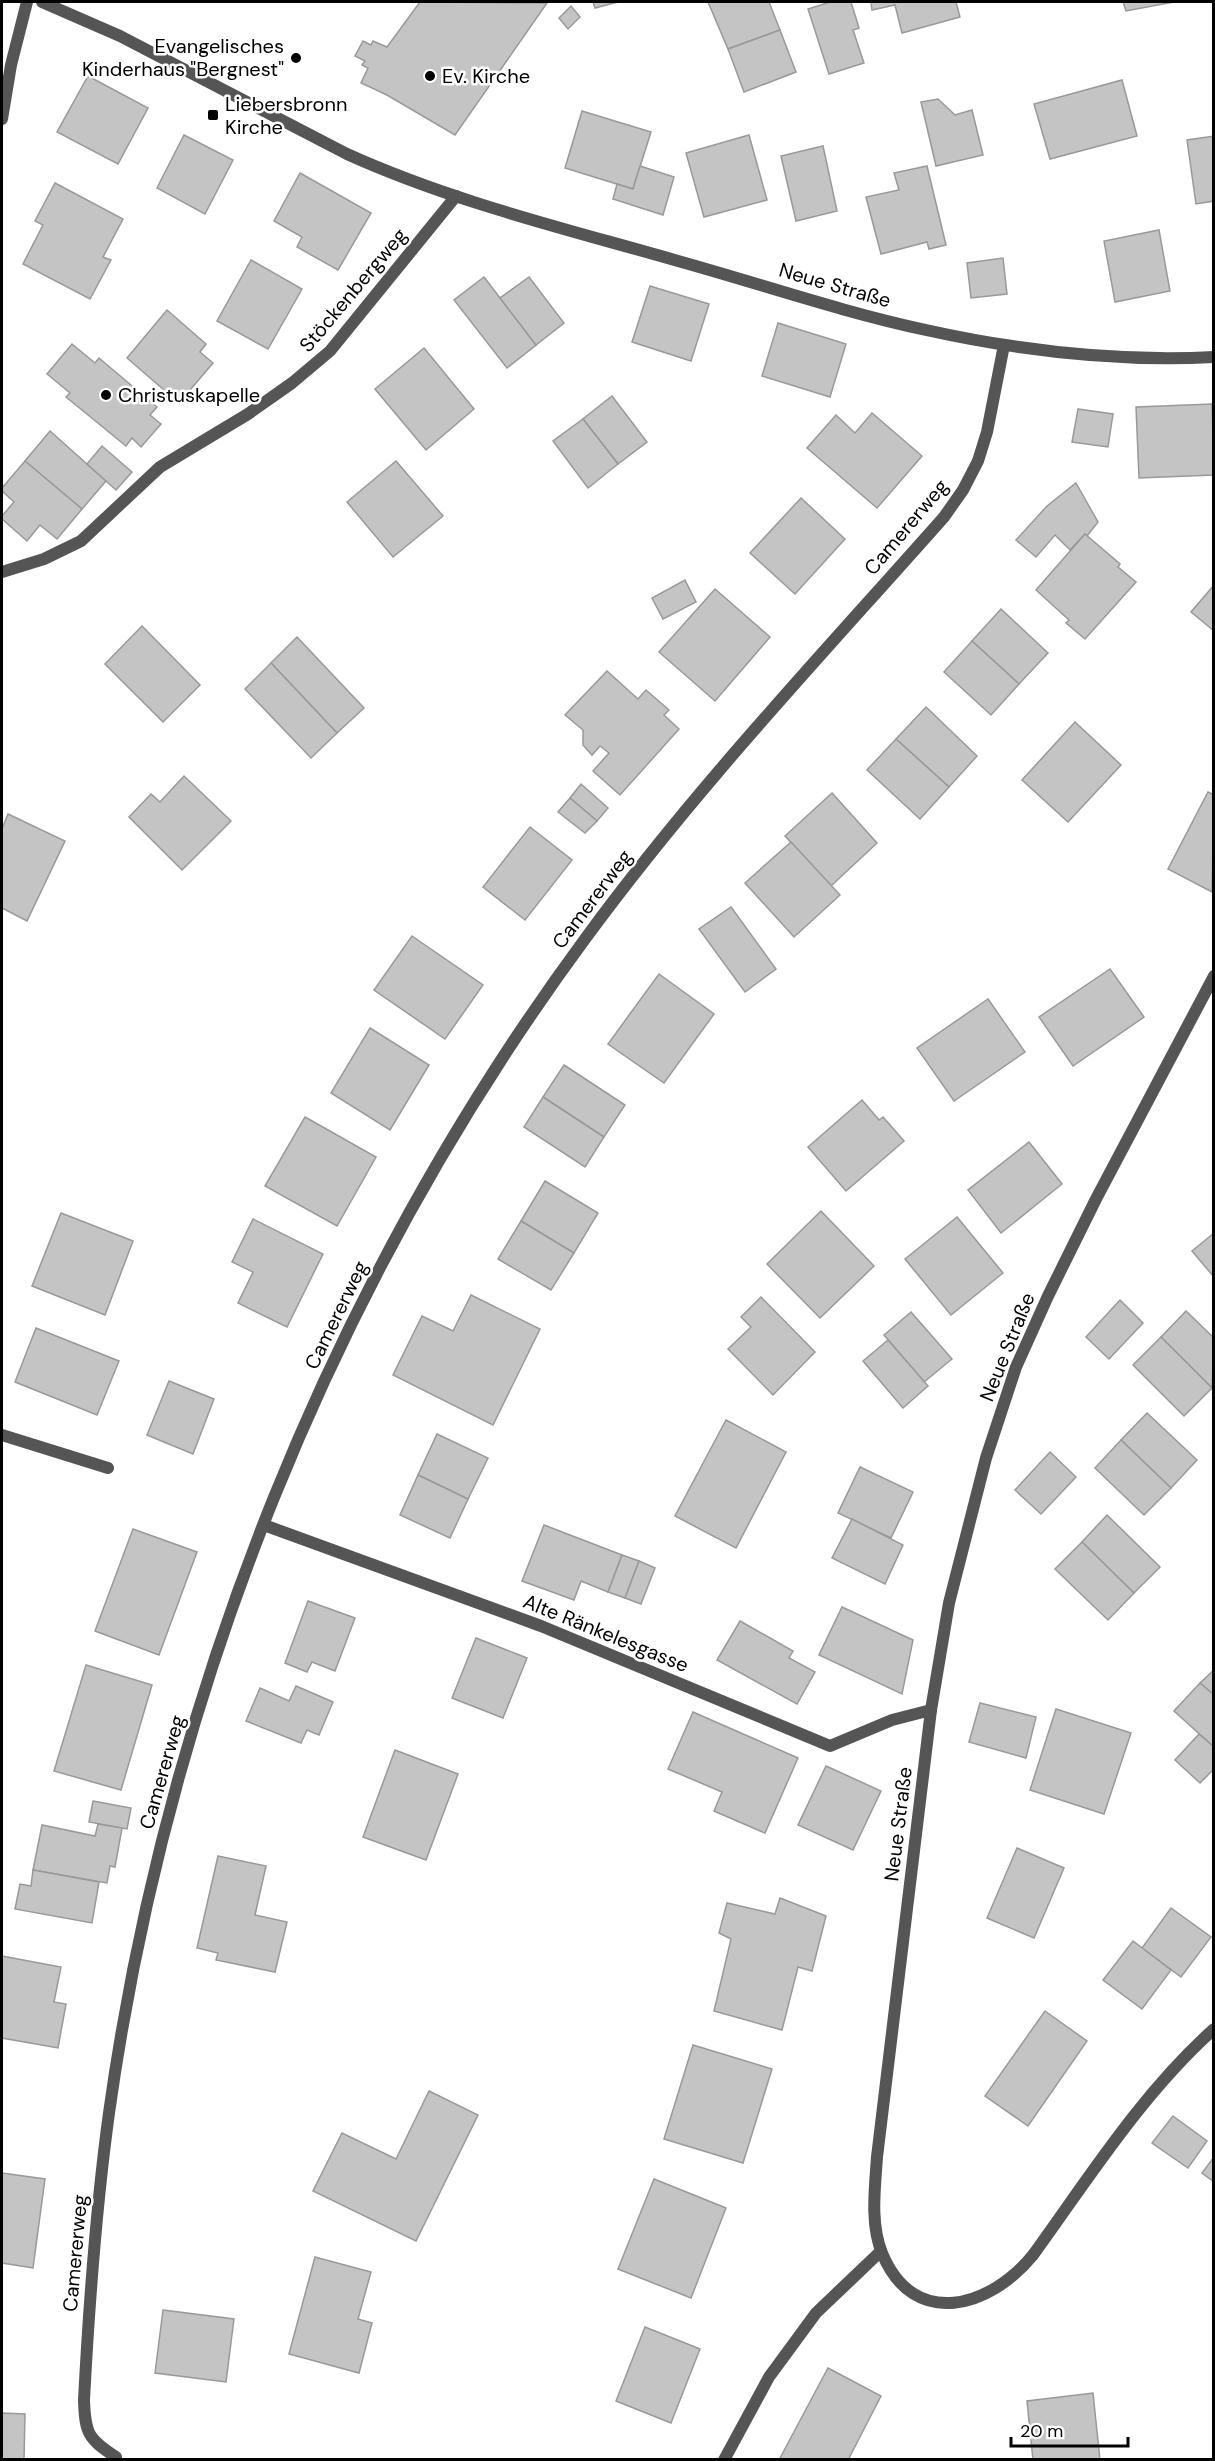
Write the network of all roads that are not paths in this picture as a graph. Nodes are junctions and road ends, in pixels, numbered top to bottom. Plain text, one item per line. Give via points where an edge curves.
1 (27, 2) edge
2 (42, 2) edge
3 (2, 119) edge
4 (456, 196) junction
5 (1004, 345) junction
6 (1214, 357) edge
7 (2, 572) edge
8 (1214, 976) edge
9 (2, 1435) edge
10 (108, 1468) dead end
11 (264, 1525) junction
12 (931, 1710) junction
13 (1214, 2029) edge
14 (881, 2251) junction
15 (116, 2457) dead end
16 (724, 2460) edge

1 - 3 street
2 - 4 street, Neue Straße via 120,36 347,154
4 - 5 street, Neue Straße via 845,309 924,330
4 - 7 street, Stöckenbergweg via 330,351 308,372 160,467 81,541 44,559
5 - 6 street, Neue Straße via 1126,358
5 - 11 street, Camererweg via 984,445 972,476 954,504 675,823 583,942 489,1079 434,1170 360,1307
8 - 12 street, Neue Straße via 1096,1199 1016,1367 969,1518 949,1603
9 - 10 street
11 - 12 street, Alte Ränkelesgasse via 541,1626 830,1746 892,1720
11 - 15 street, Camererweg via 244,1570 162,1842 132,1980 110,2111 94,2253 84,2400 90,2436
12 - 14 street, Neue Straße via 877,2157 875,2215
13 - 14 street, Neue Straße via 1162,2082 1022,2269 996,2289 969,2301 926,2299 906,2288
14 - 16 street via 809,2322 769,2377

